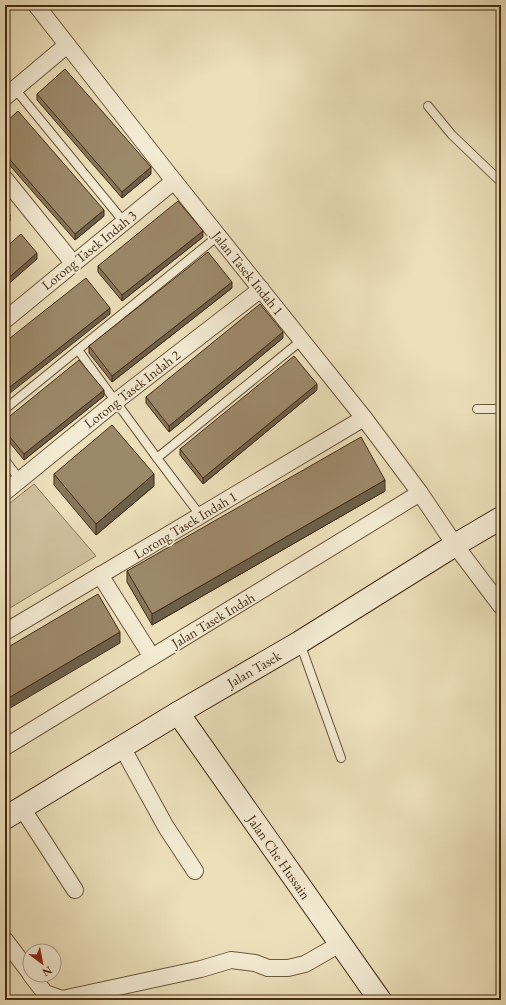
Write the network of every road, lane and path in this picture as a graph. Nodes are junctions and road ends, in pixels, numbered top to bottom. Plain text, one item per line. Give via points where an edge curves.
1 (36, 5) edge
2 (67, 44) junction
3 (10, 93) edge
4 (428, 106) dead end
5 (5, 179) edge
6 (174, 181) junction
7 (501, 182) edge
8 (124, 222) junction
9 (218, 236) junction
10 (73, 264) junction
11 (261, 289) junction
12 (5, 320) edge
13 (302, 340) junction
14 (78, 350) junction
15 (116, 401) junction
16 (5, 409) edge
17 (477, 409) dead end
18 (501, 409) edge
19 (364, 418) junction
20 (157, 458) junction
21 (5, 460) edge
22 (20, 480) junction
23 (5, 492) edge
24 (420, 493) junction
25 (200, 515) junction
26 (501, 518) edge
27 (455, 545) junction
28 (100, 575) junction
29 (501, 606) edge
30 (5, 632) edge
31 (300, 642) junction
32 (152, 657) junction
33 (178, 713) junction
34 (5, 747) edge
35 (122, 747) junction
36 (341, 758) dead end
37 (13, 813) edge
38 (195, 871) dead end
39 (75, 890) dead end
40 (5, 940) edge
41 (340, 944) junction
42 (22, 962) edge
43 (38, 983) edge
44 (380, 1000) edge

1 - 2 street, Jalan Tasek Indah 1
2 - 3 street
2 - 6 street, Jalan Tasek Indah 1
3 - 8 lane
4 - 7 lane via 452,136
5 - 10 street
6 - 8 street, Lorong Tasek Indah 3
6 - 9 street, Jalan Tasek Indah 1
8 - 10 street, Lorong Tasek Indah 3
9 - 11 street, Jalan Tasek Indah 1
9 - 14 lane
10 - 12 street, Lorong Tasek Indah 3
11 - 13 street, Jalan Tasek Indah 1
11 - 15 street, Lorong Tasek Indah 2
13 - 19 street, Jalan Tasek Indah 1
13 - 20 lane
14 - 15 lane
14 - 16 lane
15 - 20 lane
15 - 22 street, Lorong Tasek Indah 2
17 - 18 lane
19 - 24 street, Jalan Tasek Indah 1
19 - 25 street, Lorong Tasek Indah 1
20 - 25 lane
21 - 22 lane
22 - 23 street, Lorong Tasek Indah 2
24 - 27 street, Jalan Tasek Indah 1
24 - 32 street, Jalan Tasek Indah
25 - 28 street, Lorong Tasek Indah 1
26 - 27 main road, Jalan Tasek
27 - 29 street, Jalan Tasek Indah 1
27 - 31 main road, Jalan Tasek
28 - 30 street, Lorong Tasek Indah 1
28 - 32 street
31 - 33 main road, Jalan Tasek
31 - 36 lane
32 - 34 street, Jalan Tasek Indah
33 - 35 main road, Jalan Tasek
33 - 41 main road, Jalan Che Hussain
35 - 37 main road, Jalan Tasek
35 - 38 street via 166,827
37 - 39 street
40 - 42 street
41 - 43 street via 305,964 288,968 268,968 255,963 231,960 201,969 62,999 45,993
41 - 44 main road, Jalan Che Hussain

